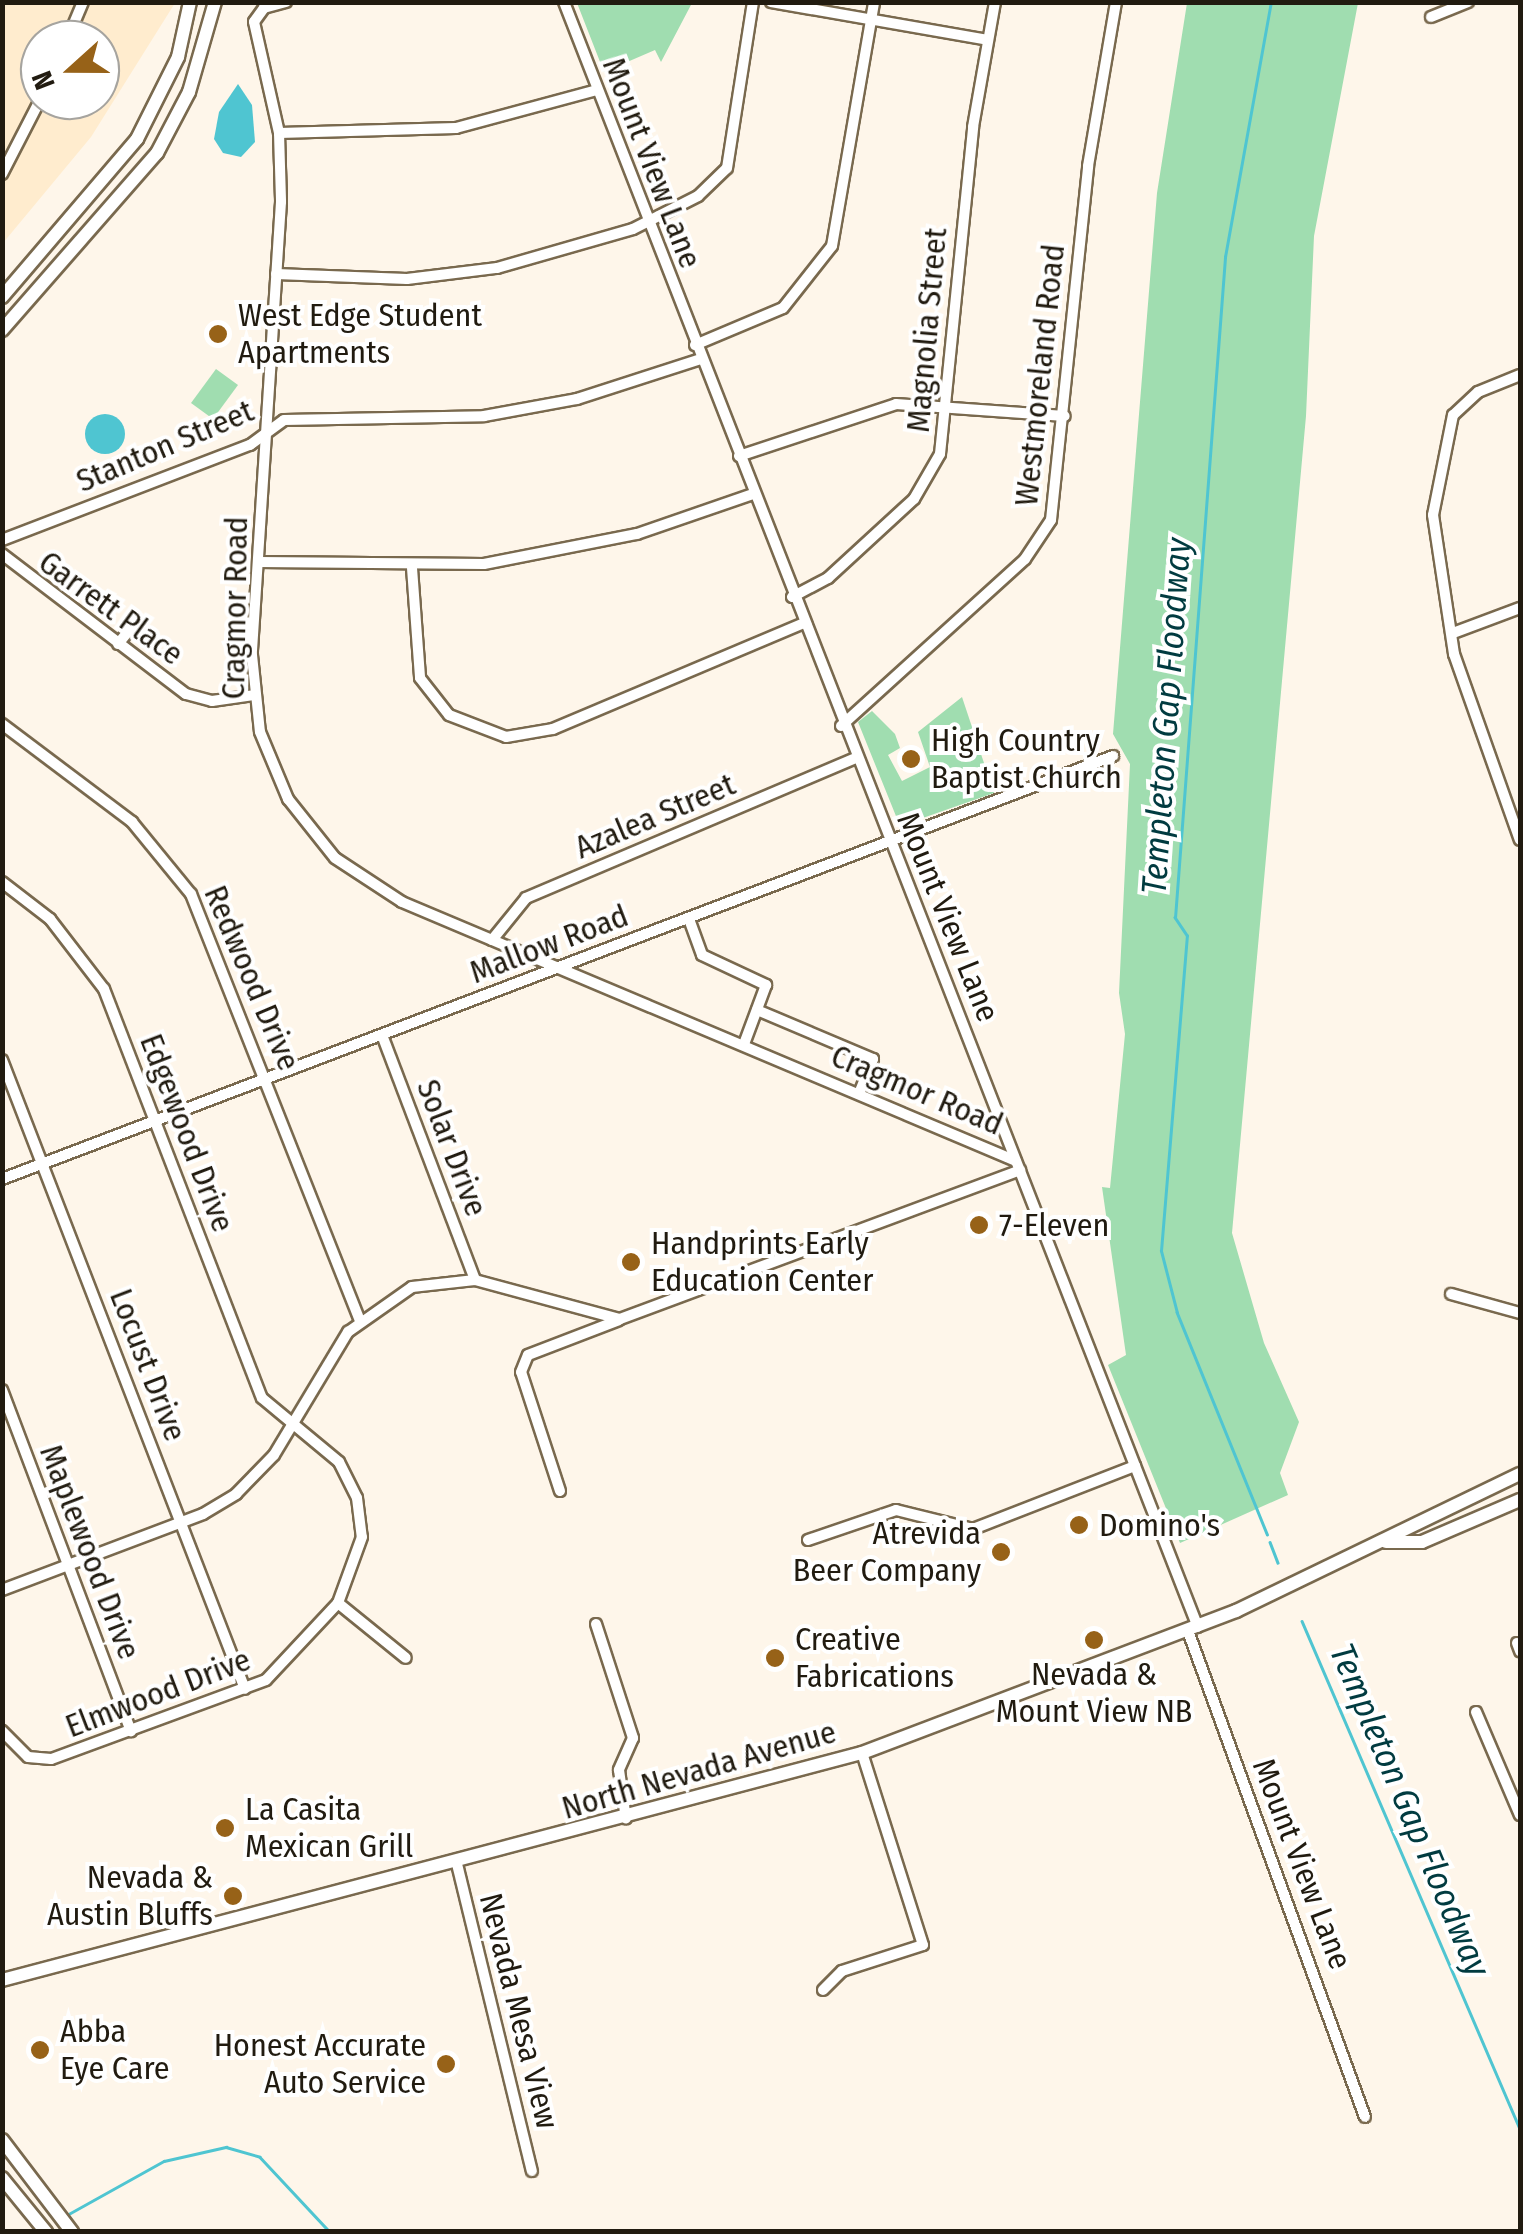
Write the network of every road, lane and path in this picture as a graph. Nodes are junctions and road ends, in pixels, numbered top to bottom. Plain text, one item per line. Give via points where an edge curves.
1 (190, 2) edge
2 (215, 2) edge
3 (286, 2) edge
4 (564, 2) edge
5 (753, 2) edge
6 (771, 2) edge
7 (874, 2) edge
8 (995, 2) edge
9 (1116, 2) edge
10 (1468, 2) edge
11 (1431, 17) dead end
12 (870, 19) junction
13 (988, 40) junction
14 (597, 90) junction
15 (30, 120) edge
16 (279, 133) junction
17 (2, 174) edge
18 (648, 220) junction
19 (276, 274) junction
20 (2, 297) edge
21 (2, 330) edge
22 (695, 345) junction
23 (701, 359) junction
24 (1520, 376) edge
25 (948, 407) junction
26 (1066, 416) junction
27 (266, 434) junction
28 (739, 456) junction
29 (753, 494) junction
30 (2, 540) edge
31 (2, 554) edge
32 (259, 562) junction
33 (412, 568) junction
34 (792, 597) junction
35 (1520, 608) edge
36 (136, 622) dead end
37 (802, 624) junction
38 (1452, 633) junction
39 (118, 644) junction
40 (254, 695) junction
41 (2, 724) edge
42 (841, 726) junction
43 (1112, 756) dead end
44 (854, 758) junction
45 (1520, 840) edge
46 (894, 842) junction
47 (2, 882) edge
48 (689, 918) junction
49 (492, 940) junction
50 (560, 966) junction
51 (757, 1010) junction
52 (382, 1035) junction
53 (744, 1044) junction
54 (2, 1060) edge
55 (268, 1078) junction
56 (860, 1092) junction
57 (156, 1120) junction
58 (45, 1164) junction
59 (1018, 1165) junction
60 (2, 1179) edge
61 (475, 1280) junction
62 (1451, 1294) dead end
63 (1520, 1314) edge
64 (360, 1320) junction
65 (620, 1320) junction
66 (2, 1390) edge
67 (292, 1423) junction
68 (1134, 1466) junction
69 (1520, 1474) edge
70 (560, 1491) dead end
71 (1520, 1500) edge
72 (180, 1522) junction
73 (808, 1540) dead end
74 (1386, 1542) junction
75 (69, 1565) junction
76 (2, 1590) edge
77 (338, 1603) junction
78 (596, 1624) dead end
79 (1193, 1629) junction
80 (406, 1658) dead end
81 (244, 1689) junction
82 (1476, 1712) dead end
83 (2, 1731) edge
84 (132, 1731) junction
85 (862, 1753) junction
86 (1520, 1815) edge
87 (626, 1820) junction
88 (457, 1864) junction
89 (2, 1980) edge
90 (823, 1990) dead end
91 (1364, 2116) dead end
92 (2, 2140) edge
93 (532, 2170) dead end
94 (2, 2178) edge
95 (46, 2232) edge
96 (72, 2232) edge

1 - 20 main road via 178,57 138,139
2 - 21 main road via 190,92 157,153
3 - 16 street, Cragmor Road via 256,13
4 - 14 street, Mount View Lane
5 - 18 street via 727,168 710,189
6 - 12 street
7 - 12 street
8 - 13 street, Magnolia Street
9 - 26 street, Westmoreland Road via 1088,166
10 - 11 street
12 - 13 street
12 - 22 street via 843,208 823,263 782,308
13 - 25 street, Magnolia Street
14 - 16 street via 456,128
14 - 18 street, Mount View Lane
15 - 17 street
16 - 19 street, Cragmor Road
18 - 19 street via 497,268 407,279
18 - 22 street, Mount View Lane
19 - 27 street, Cragmor Road
22 - 23 street, Mount View Lane
23 - 27 street, Stanton Street via 517,411 424,422 284,420
23 - 28 street, Mount View Lane
24 - 38 street via 1466,400 1448,427 1434,538
25 - 26 street
25 - 28 street via 864,410
25 - 34 street, Magnolia Street via 940,454 914,500 828,578
26 - 42 street, Westmoreland Road via 1058,493 1040,541
27 - 30 street, Stanton Street
27 - 32 street, Cragmor Road
28 - 29 street, Mount View Lane
29 - 33 street via 589,546
29 - 34 street, Mount View Lane
31 - 39 street, Garrett Place
32 - 33 street
32 - 40 street, Cragmor Road
33 - 37 street via 420,678 449,715 506,738 553,728
34 - 37 street, Mount View Lane
35 - 38 street
36 - 39 street
37 - 42 street, Mount View Lane
38 - 45 street via 1459,674
39 - 40 street, Garrett Place via 198,699
40 - 49 street, Cragmor Road via 277,777 317,840 373,887
41 - 55 street, Redwood Drive via 132,822 176,871 204,916
42 - 44 street, Mount View Lane
43 - 46 street, Mallow Road
44 - 46 street, Mount View Lane
44 - 49 street, Azalea Street via 526,898
46 - 48 street, Mallow Road
46 - 59 street, Mount View Lane
47 - 57 street, Edgewood Drive via 50,918 94,974
48 - 50 street, Mallow Road
48 - 51 street via 702,955 766,985
49 - 50 street, Cragmor Road
50 - 52 street, Mallow Road
50 - 53 street, Cragmor Road
51 - 53 street
51 - 56 street via 872,1060
52 - 55 street, Mallow Road
52 - 61 street, Solar Drive
53 - 56 street, Cragmor Road
54 - 58 street, Locust Drive
55 - 57 street, Mallow Road
55 - 64 street, Redwood Drive
56 - 59 street, Cragmor Road
57 - 58 street, Mallow Road
57 - 67 street, Edgewood Drive via 262,1398
58 - 60 street, Mallow Road
58 - 72 street, Locust Drive
59 - 65 street
59 - 68 street, Mount View Lane
61 - 64 street via 412,1287
61 - 65 street
62 - 63 street
64 - 67 street
65 - 70 street via 528,1356 520,1372
66 - 75 street, Maplewood Drive
67 - 72 street via 245,1486
67 - 77 street, Elmwood Drive via 326,1446 357,1498 360,1554
68 - 73 street via 973,1529 896,1510
68 - 79 street, Mount View Lane
69 - 74 main road, North Nevada Avenue via 1413,1519
71 - 74 main road, North Nevada Avenue via 1422,1542
72 - 75 street
72 - 81 street, Locust Drive
74 - 79 main road, North Nevada Avenue
75 - 76 street
75 - 84 street, Maplewood Drive
77 - 80 street
77 - 81 street, Elmwood Drive via 280,1672
78 - 87 street via 633,1738 619,1770
79 - 85 main road, North Nevada Avenue
79 - 91 street, Mount View Lane
81 - 84 street, Elmwood Drive
82 - 86 street
83 - 84 street, Elmwood Drive via 38,1759
85 - 87 main road, North Nevada Avenue
85 - 90 street via 922,1945 842,1971
87 - 88 main road, North Nevada Avenue
88 - 89 main road, North Nevada Avenue
88 - 93 street, Nevada Mesa View
92 - 96 main road
94 - 95 main road

